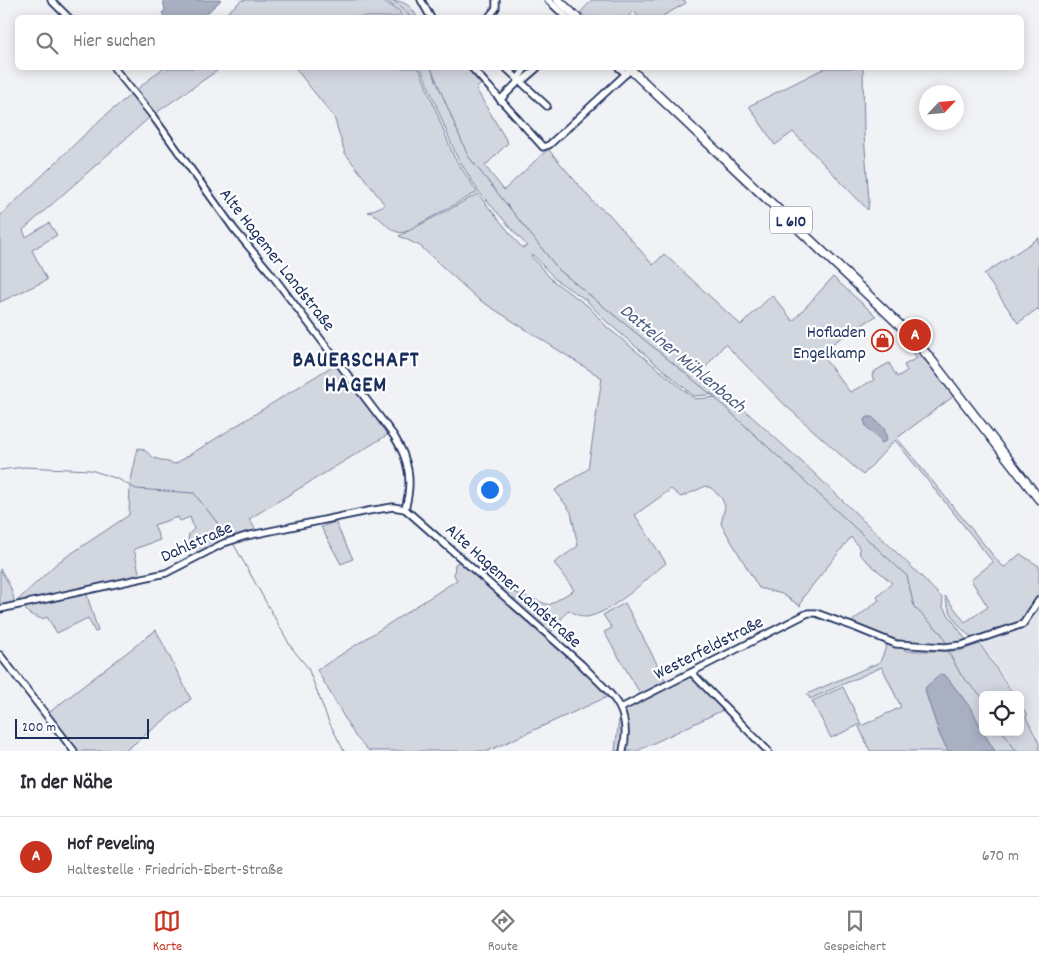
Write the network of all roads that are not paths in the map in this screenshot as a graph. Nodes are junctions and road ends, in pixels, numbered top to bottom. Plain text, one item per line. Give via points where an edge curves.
1 (51, 0) edge
2 (421, 0) edge
3 (496, 0) edge
4 (548, 0) edge
5 (558, 0) edge
6 (66, 15) edge
7 (430, 15) edge
8 (490, 15) edge
9 (564, 15) edge
10 (574, 15) edge
11 (116, 70) edge
12 (474, 70) edge
13 (508, 70) edge
14 (524, 70) edge
15 (534, 70) edge
16 (629, 70) edge
17 (520, 80) junction
18 (500, 100) junction
19 (547, 106) dead end
20 (1039, 499) edge
21 (405, 509) junction
22 (1039, 600) edge
23 (0, 609) edge
24 (0, 655) edge
25 (692, 673) junction
26 (621, 708) junction
27 (74, 751) edge
28 (622, 751) edge
29 (768, 751) edge

1 - 6 street
2 - 7 street
3 - 8 street via 496,8
4 - 9 street
5 - 10 main road
11 - 21 street, Alte Hagemer Landstraße via 394,436 409,465 410,486
12 - 18 street
13 - 17 street
14 - 17 street
15 - 17 street
16 - 18 street via 543,148
16 - 20 main road, L 610 via 904,328
17 - 18 street
17 - 19 street
21 - 23 street, Dahlstraße via 368,511 246,536 166,573
21 - 26 street, Alte Hagemer Landstraße via 581,664
22 - 25 street, Westerfeldstraße via 1023,624 962,645 945,647 896,644 854,626 808,613
24 - 27 street
25 - 26 street, Westerfeldstraße
25 - 29 street
26 - 28 street via 626,730

